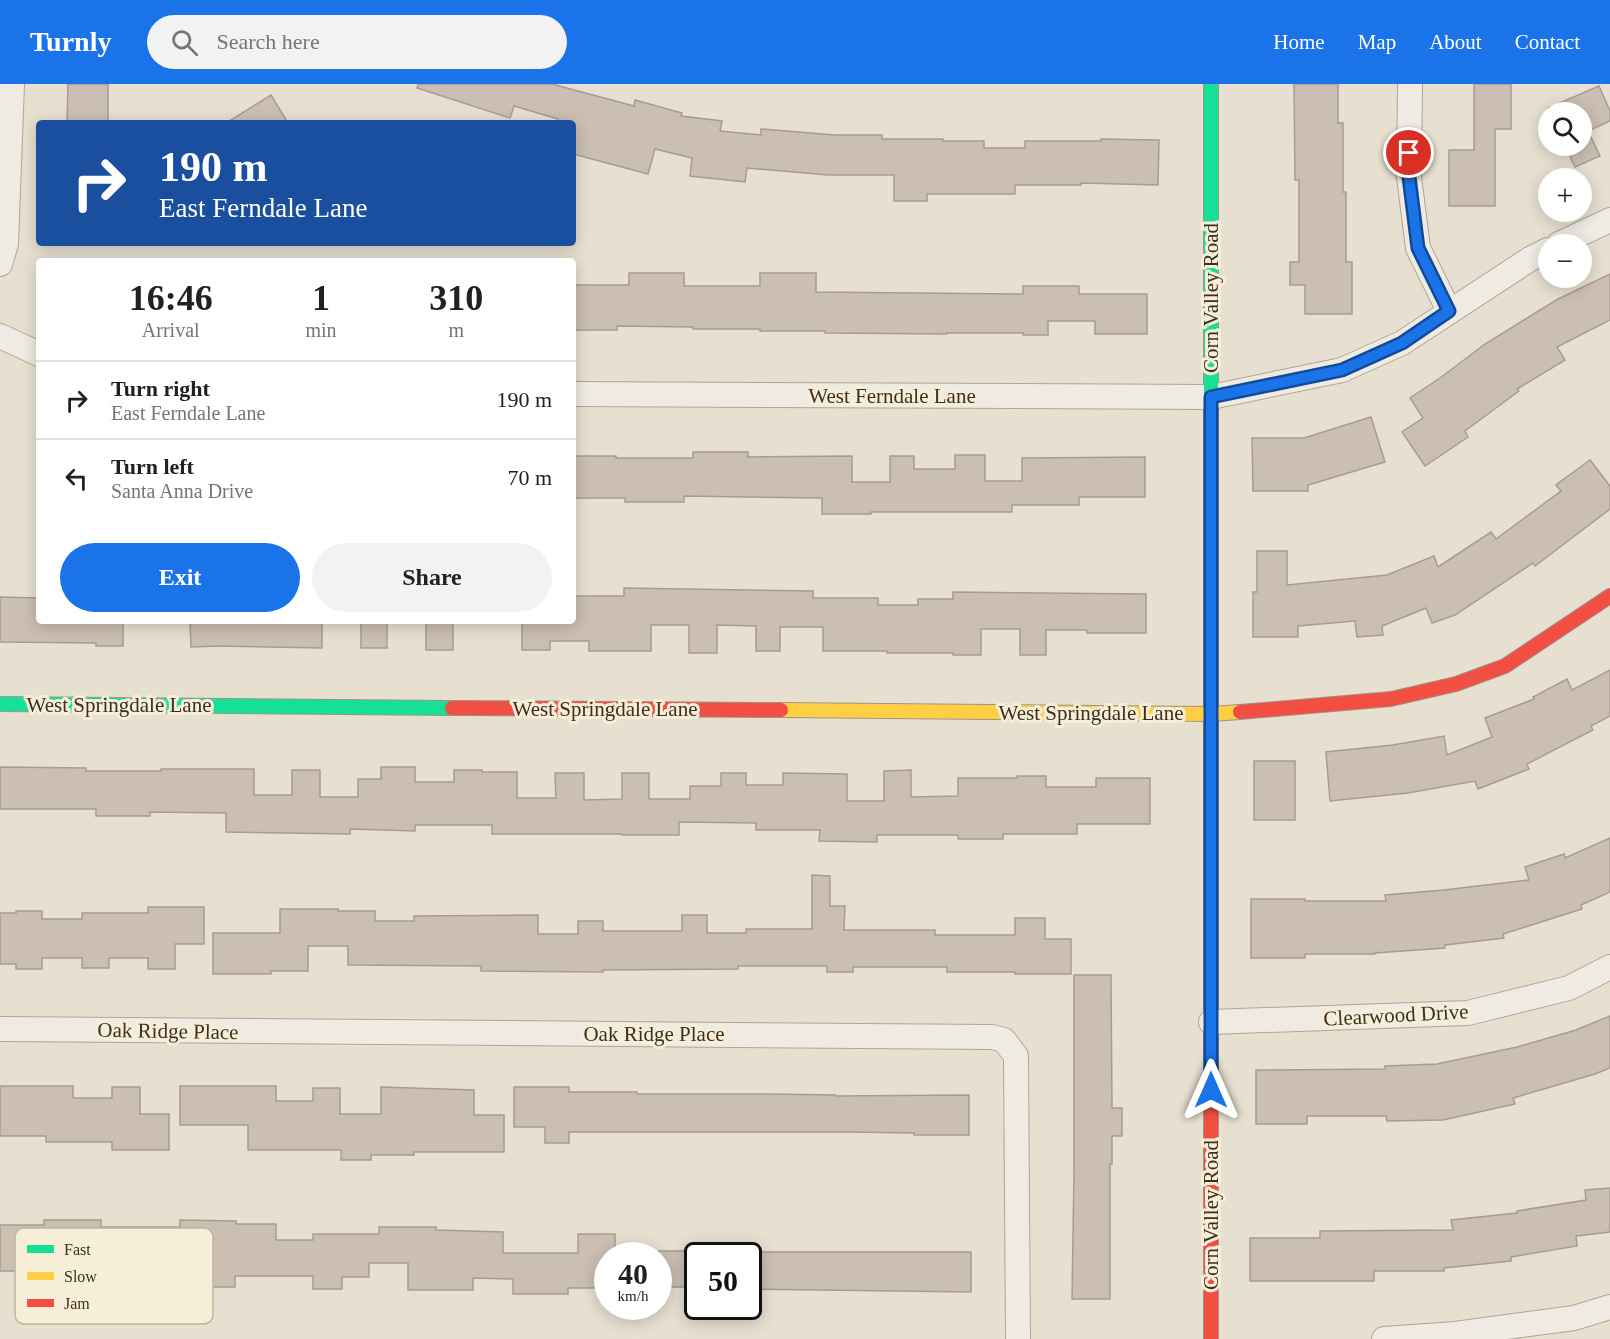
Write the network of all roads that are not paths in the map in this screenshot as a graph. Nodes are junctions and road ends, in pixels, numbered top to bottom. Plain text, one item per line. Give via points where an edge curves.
1 (12, 84) edge
2 (1211, 84) edge
3 (1410, 84) edge
4 (1610, 220) edge
5 (1580, 234) edge
6 (1538, 254) edge
7 (0, 264) edge
8 (1449, 311) junction
9 (0, 336) edge
10 (36, 353) edge
11 (576, 394) edge
12 (1211, 397) junction
13 (1610, 596) edge
14 (0, 704) edge
15 (1211, 714) junction
16 (1610, 967) edge
17 (1211, 1022) junction
18 (0, 1029) edge
19 (1610, 1307) edge
20 (1018, 1339) edge
21 (1210, 1339) edge
22 (1384, 1339) edge

1 - 7 street via 6,244
2 - 12 street, Corn Valley Road
3 - 8 street via 1409,177 1418,248
4 - 5 street
6 - 8 street, West Ferndale Lane
8 - 12 street, West Ferndale Lane via 1402,343 1342,370
9 - 10 street
11 - 12 street, West Ferndale Lane
12 - 15 street, Corn Valley Road
13 - 15 street, West Springdale Lane via 1504,666 1456,684 1391,699
14 - 15 street, West Springdale Lane
15 - 17 street, Corn Valley Road
16 - 17 street, Clearwood Drive via 1569,988 1468,1013
17 - 21 street, Corn Valley Road
18 - 20 street, Oak Ridge Place via 1004,1040 1016,1056
19 - 22 street via 1574,1318

